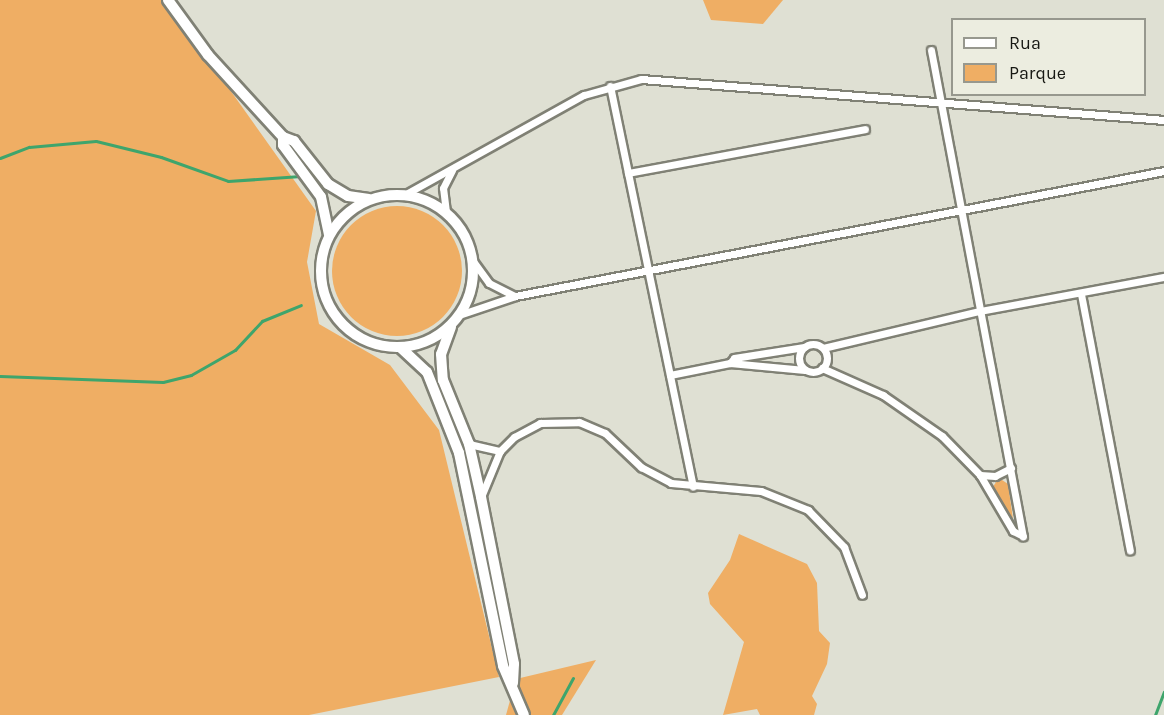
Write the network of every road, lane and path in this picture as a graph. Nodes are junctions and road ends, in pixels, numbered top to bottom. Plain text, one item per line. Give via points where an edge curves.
1 (168, 0) edge
2 (931, 50) dead end
3 (610, 86) junction
4 (940, 101) junction
5 (1164, 120) edge
6 (865, 129) dead end
7 (283, 137) junction
8 (452, 170) junction
9 (1164, 171) edge
10 (628, 173) junction
11 (404, 195) junction
12 (370, 199) junction
13 (961, 208) junction
14 (446, 212) junction
15 (329, 237) junction
16 (473, 261) junction
17 (649, 270) junction
18 (1164, 277) edge
19 (1081, 294) junction
20 (515, 296) junction
21 (980, 311) junction
22 (456, 320) junction
23 (804, 347) junction
24 (401, 348) junction
25 (823, 348) junction
26 (730, 363) junction
27 (822, 368) junction
28 (806, 370) junction
29 (670, 375) junction
30 (469, 444) junction
31 (500, 451) junction
32 (1011, 468) junction
33 (980, 475) junction
34 (693, 487) junction
35 (481, 497) junction
36 (1130, 550) dead end
37 (862, 595) dead end
38 (513, 683) junction
39 (524, 715) edge

1 - 7 street via 208,55
2 - 4 street
3 - 4 street via 641,80 686,79
3 - 8 street via 584,95
3 - 10 street
4 - 5 street
4 - 13 street
6 - 10 street
7 - 12 street via 294,141 335,189
7 - 15 street via 283,145 321,197 330,225
8 - 11 street
8 - 14 street via 442,188
9 - 13 street
10 - 17 street
11 - 12 street
11 - 14 street
12 - 15 street via 342,218
13 - 17 street
13 - 21 street
14 - 16 street via 466,239
15 - 24 street via 321,282 333,314 368,342
16 - 20 street via 489,283
16 - 22 street via 470,295
17 - 20 street
17 - 29 street
18 - 19 street
19 - 21 street
19 - 36 street
20 - 22 street
21 - 25 street
21 - 32 street
22 - 24 street via 424,343
22 - 30 street via 443,346 441,371
23 - 25 street via 812,344
23 - 26 street via 734,358
23 - 28 street via 799,359
24 - 38 street via 427,372 459,453 503,666
25 - 27 street via 826,356
26 - 28 street
26 - 29 street
27 - 28 street
27 - 33 street via 914,414
29 - 34 street
30 - 31 street
30 - 35 street
31 - 34 street via 531,426 550,421 579,422 605,433 650,473
31 - 35 street
32 - 33 street via 995,476
32 - 33 street via 1023,536 1013,531
34 - 37 street via 761,491 808,510 844,547
35 - 38 street via 514,664
38 - 39 street

